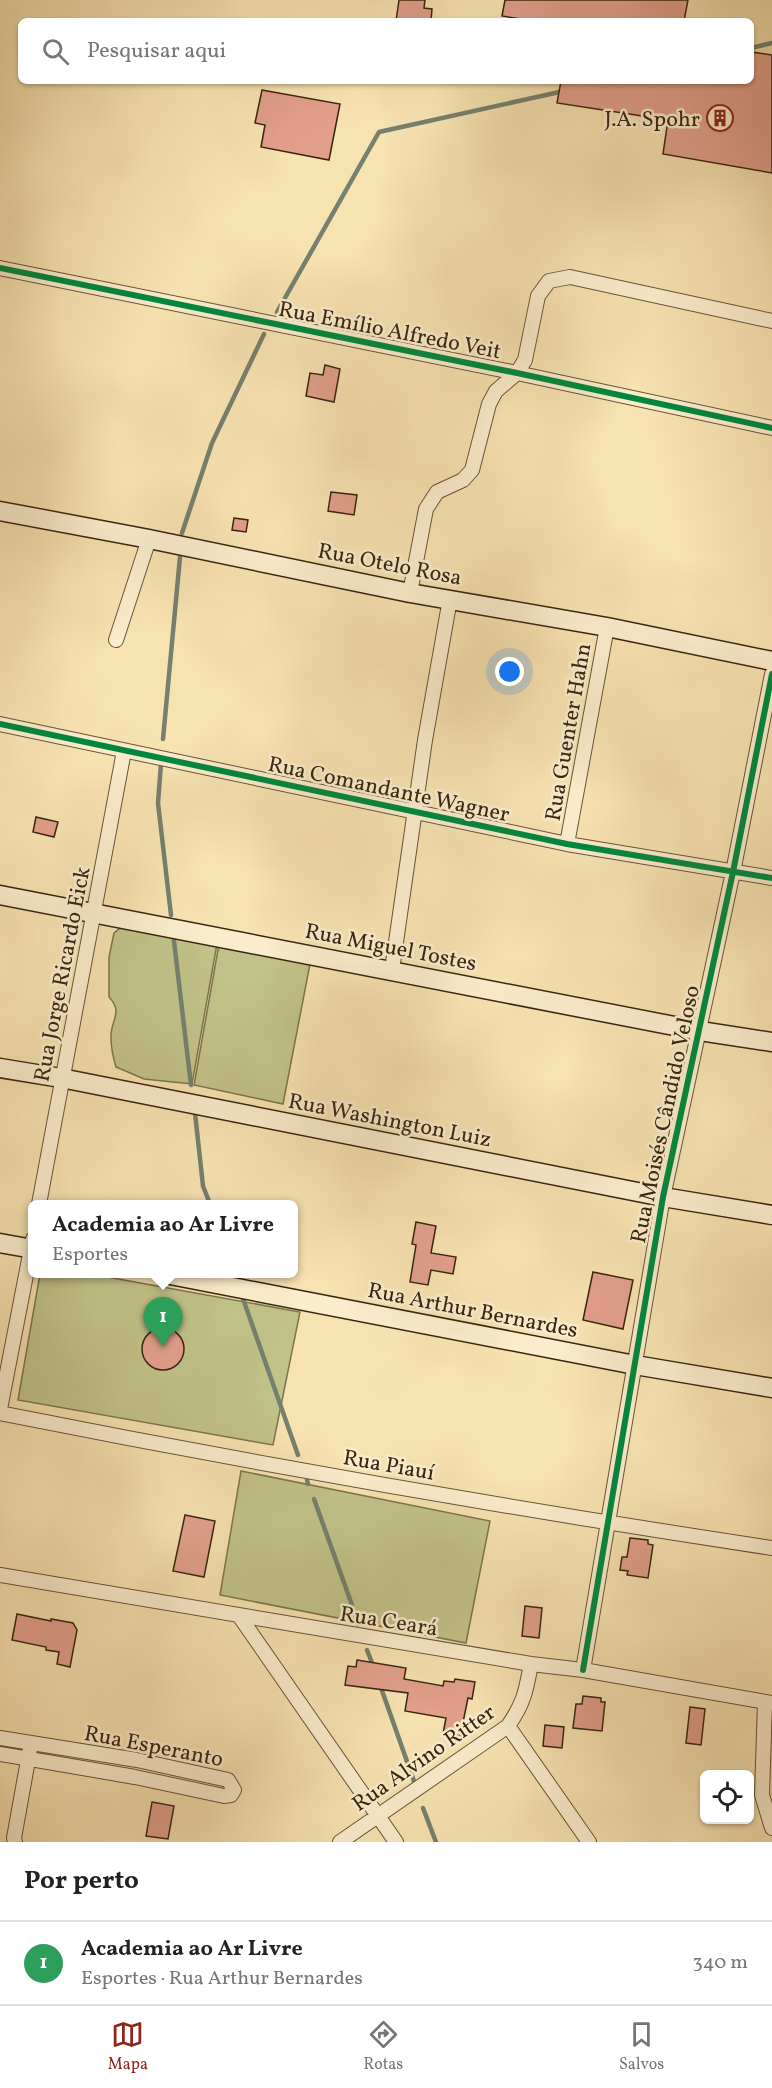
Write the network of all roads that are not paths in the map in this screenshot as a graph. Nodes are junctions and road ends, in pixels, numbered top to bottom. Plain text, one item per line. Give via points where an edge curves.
1 (0, 268) edge
2 (772, 321) edge
3 (517, 373) junction
4 (772, 428) edge
5 (0, 511) edge
6 (149, 539) junction
7 (410, 592) junction
8 (450, 599) junction
9 (607, 627) junction
10 (116, 640) dead end
11 (772, 661) edge
12 (772, 674) edge
13 (0, 724) edge
14 (124, 751) junction
15 (414, 812) junction
16 (567, 844) junction
17 (733, 872) junction
18 (772, 878) edge
19 (0, 895) edge
20 (94, 912) junction
21 (392, 970) junction
22 (700, 1030) junction
23 (772, 1042) edge
24 (0, 1068) edge
25 (61, 1078) junction
26 (663, 1197) junction
27 (40, 1200) edge
28 (772, 1215) edge
29 (0, 1243) edge
30 (28, 1246) edge
31 (28, 1267) edge
32 (186, 1278) edge
33 (635, 1365) junction
34 (772, 1388) edge
35 (0, 1411) edge
36 (607, 1523) junction
37 (772, 1548) edge
38 (0, 1575) edge
39 (240, 1617) junction
40 (531, 1664) junction
41 (583, 1670) junction
42 (769, 1702) edge
43 (508, 1726) junction
44 (0, 1738) edge
45 (31, 1744) junction
46 (0, 1754) edge
47 (29, 1758) junction
48 (137, 1760) junction
49 (135, 1777) junction
50 (377, 1815) junction
51 (772, 1828) edge
52 (15, 1842) edge
53 (340, 1842) edge
54 (396, 1842) edge
55 (589, 1842) edge

1 - 3 street, Rua Emílio Alfredo Veit
2 - 3 street via 570,277 549,281 538,296 525,360
3 - 4 street, Rua Emílio Alfredo Veit
3 - 7 street via 496,391 489,404 472,470 463,480 437,492 426,509
5 - 6 street, Rua Otelo Rosa
6 - 7 street, Rua Otelo Rosa
6 - 10 street
7 - 8 street, Rua Otelo Rosa
8 - 9 street, Rua Otelo Rosa
8 - 15 street
9 - 11 street, Rua Otelo Rosa
9 - 16 street, Rua Guenter Hahn
12 - 17 street, Rua Moisés Cândido Veloso
13 - 14 street, Rua Comandante Wagner
14 - 15 street, Rua Comandante Wagner
14 - 20 street, Rua Jorge Ricardo Eick
15 - 16 street, Rua Comandante Wagner
15 - 21 street
16 - 17 street, Rua Comandante Wagner
17 - 18 street, Rua Comandante Wagner
17 - 22 street, Rua Moisés Cândido Veloso
19 - 20 street, Rua Miguel Tostes
20 - 21 street, Rua Miguel Tostes
20 - 25 street, Rua Jorge Ricardo Eick
21 - 22 street, Rua Miguel Tostes
22 - 23 street, Rua Miguel Tostes
22 - 26 street, Rua Moisés Cândido Veloso
24 - 25 street, Rua Washington Luiz
25 - 26 street, Rua Washington Luiz
25 - 27 street, Rua Jorge Ricardo Eick
26 - 28 street, Rua Washington Luiz
26 - 33 street, Rua Moisés Cândido Veloso
29 - 30 street
31 - 35 street
32 - 33 street, Rua Arthur Bernardes
33 - 34 street, Rua Arthur Bernardes
33 - 36 street, Rua Moisés Cândido Veloso
35 - 36 street, Rua Piauí via 161,1445
36 - 37 street, Rua Piauí
36 - 41 street, Rua Moisés Cândido Veloso
38 - 39 street, Rua Ceará
39 - 40 street, Rua Ceará
39 - 50 street
40 - 41 street, Rua Ceará
40 - 43 street, Rua Alvino Ritter via 525,1697
41 - 42 street, Rua Ceará
42 - 51 street via 762,1795
43 - 50 street, Rua Alvino Ritter
43 - 55 street
44 - 45 street, Rua Esperanto
45 - 47 street
45 - 48 street, Rua Esperanto
46 - 47 street, Rua Esperanto
47 - 49 street, Rua Esperanto
47 - 52 street
48 - 49 street
48 - 49 street, Rua Esperanto via 228,1780 234,1790 224,1796
50 - 53 street, Rua Alvino Ritter
50 - 54 street

